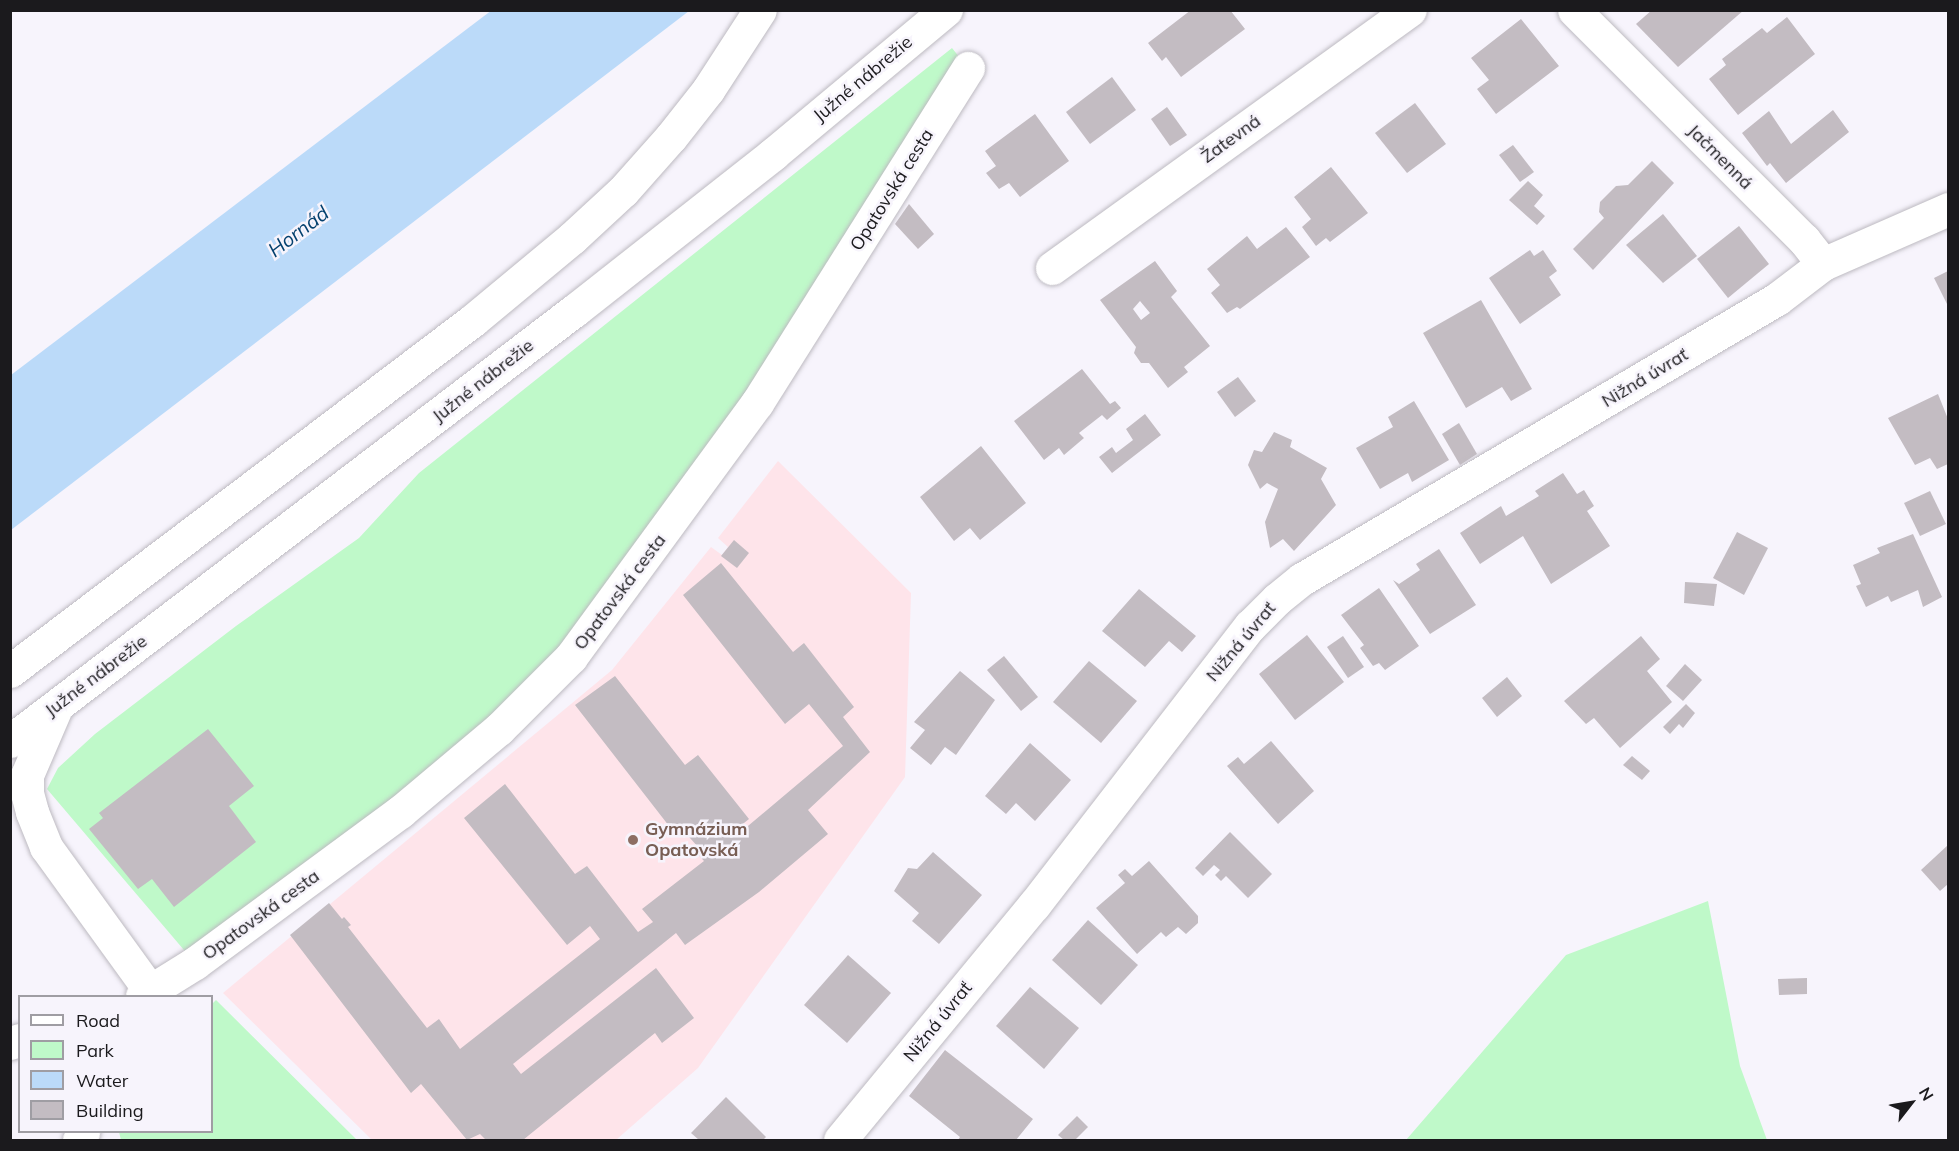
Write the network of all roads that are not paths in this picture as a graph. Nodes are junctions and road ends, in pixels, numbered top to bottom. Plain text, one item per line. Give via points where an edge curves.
1 (760, 10) edge
2 (946, 10) edge
3 (1410, 10) edge
4 (1574, 10) edge
5 (968, 68) dead end
6 (1948, 209) edge
7 (1823, 264) junction
8 (1052, 268) dead end
9 (10, 671) edge
10 (57, 706) junction
11 (10, 741) edge
12 (10, 826) edge
13 (46, 847) junction
14 (147, 994) edge
15 (840, 1140) edge

1 - 9 main road via 708,90 623,191 472,321
2 - 10 main road, Južné nábrežie via 773,154 575,310
3 - 8 main road, Žatevná
4 - 7 main road, Jačmenná via 1796,231
5 - 14 main road, Opatovská cesta via 757,403 571,657 499,729 400,812
6 - 7 main road
7 - 15 main road, Nižná úvrať via 1777,299 1302,579 1278,599 1250,626 1034,905
10 - 11 main road, Južné nábrežie
10 - 13 main road via 27,775 27,793
12 - 13 main road
13 - 14 main road

